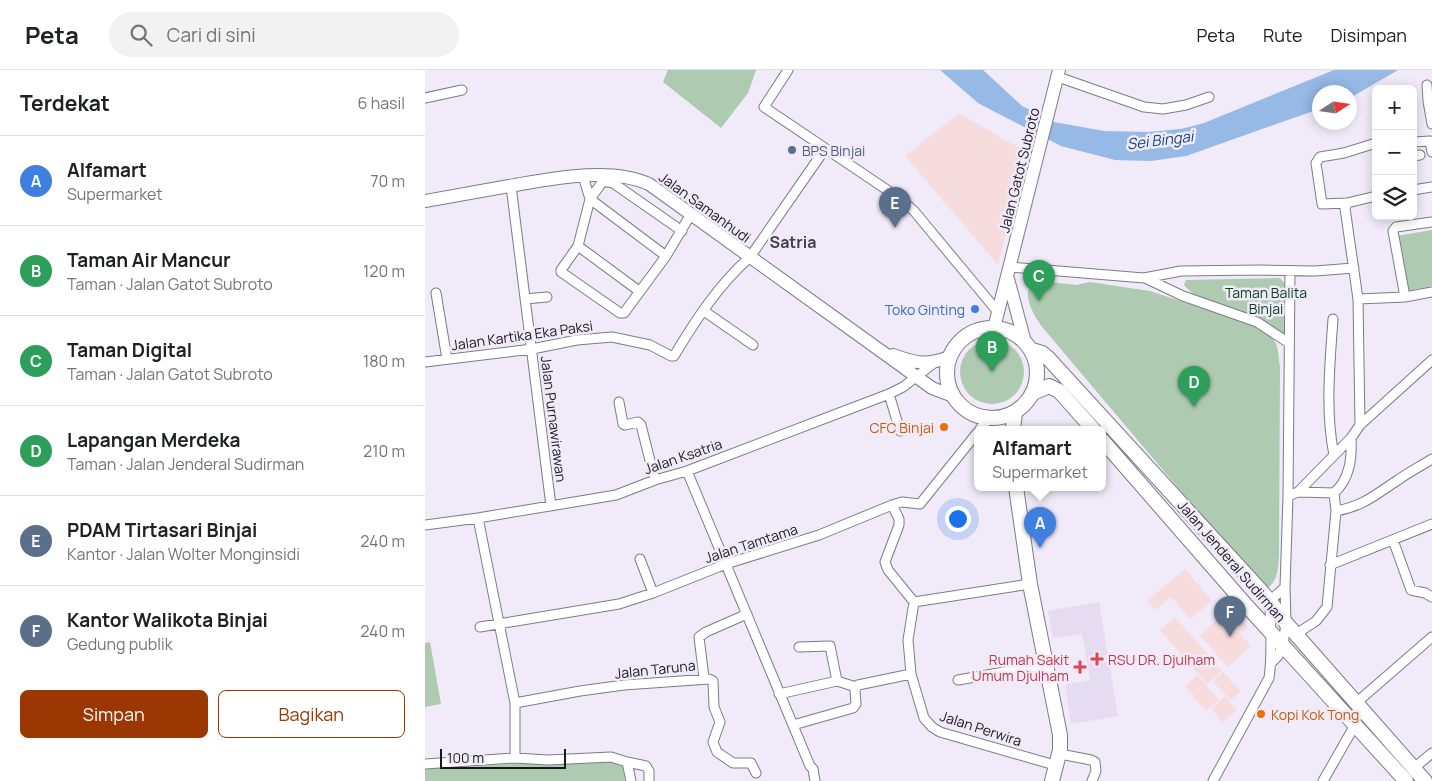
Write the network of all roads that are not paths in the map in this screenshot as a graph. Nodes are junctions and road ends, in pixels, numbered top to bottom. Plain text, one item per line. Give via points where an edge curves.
1 (788, 70) edge
2 (1059, 73) edge
3 (1427, 85) dead end
4 (462, 90) dead end
5 (1209, 97) dead end
6 (425, 98) edge
7 (1432, 124) edge
8 (1431, 140) edge
9 (1417, 142) edge
10 (1372, 144) edge
11 (825, 149) junction
12 (1432, 152) edge
13 (1432, 157) edge
14 (583, 176) junction
15 (621, 182) junction
16 (511, 186) junction
17 (1432, 187) edge
18 (1417, 189) edge
19 (1372, 197) edge
20 (589, 199) junction
21 (425, 201) edge
22 (1347, 202) junction
23 (691, 214) junction
24 (1432, 222) edge
25 (682, 231) junction
26 (578, 246) junction
27 (666, 256) junction
28 (749, 257) junction
29 (1354, 268) junction
30 (1290, 271) junction
31 (1009, 272) junction
32 (1144, 278) junction
33 (639, 291) junction
34 (1432, 292) edge
35 (436, 293) dead end
36 (547, 297) dead end
37 (1405, 297) junction
38 (525, 299) junction
39 (1359, 299) junction
40 (704, 310) junction
41 (998, 312) junction
42 (1333, 319) dead end
43 (994, 328) junction
44 (1289, 343) junction
45 (753, 345) dead end
46 (1028, 346) junction
47 (532, 349) junction
48 (881, 351) junction
49 (949, 357) junction
50 (447, 359) junction
51 (1432, 360) edge
52 (425, 362) edge
53 (934, 363) junction
54 (916, 378) junction
55 (1033, 393) junction
56 (889, 394) junction
57 (953, 396) junction
58 (619, 402) dead end
59 (1015, 412) junction
60 (971, 414) junction
61 (1360, 425) junction
62 (982, 426) edge
63 (1013, 426) edge
64 (1090, 426) edge
65 (900, 431) dead end
66 (1351, 438) junction
67 (974, 440) edge
68 (1106, 444) edge
69 (1334, 455) junction
70 (1432, 459) edge
71 (687, 471) junction
72 (655, 480) junction
73 (1017, 491) edge
74 (1298, 492) junction
75 (1334, 493) junction
76 (1289, 496) junction
77 (892, 505) junction
78 (551, 506) junction
79 (1336, 511) junction
80 (478, 518) junction
81 (1432, 524) edge
82 (425, 525) edge
83 (1210, 535) junction
84 (1393, 540) junction
85 (1195, 547) junction
86 (640, 560) dead end
87 (726, 564) junction
88 (1330, 565) junction
89 (1030, 584) junction
90 (1285, 587) junction
91 (653, 593) junction
92 (1432, 597) edge
93 (1270, 601) junction
94 (914, 602) junction
95 (747, 614) junction
96 (1286, 623) junction
97 (500, 624) junction
98 (480, 627) dead end
99 (1270, 630) junction
100 (1296, 634) junction
101 (1432, 637) edge
102 (1283, 645) junction
103 (799, 647) dead end
104 (1271, 663) junction
105 (1045, 665) junction
106 (911, 674) junction
107 (704, 678) junction
108 (958, 680) dead end
109 (837, 681) junction
110 (856, 687) junction
111 (779, 694) junction
112 (515, 703) junction
113 (1356, 703) junction
114 (793, 725) junction
115 (1355, 725) junction
116 (1432, 754) edge
117 (515, 758) junction
118 (1059, 760) junction
119 (627, 762) junction
120 (425, 764) edge
121 (1414, 768) junction
122 (756, 773) dead end
123 (631, 781) edge
124 (649, 781) edge
125 (815, 781) edge
126 (1053, 781) edge
127 (1093, 781) edge
128 (1213, 781) edge
129 (1323, 781) edge
130 (1406, 781) edge
131 (1425, 781) edge

1 - 11 street via 765,107
2 - 5 street via 1144,108 1163,109
2 - 31 street, Jalan Gatot Subroto
3 - 7 street
4 - 6 street
8 - 9 street
8 - 12 street
10 - 22 street via 1320,157 1316,163 1323,204
11 - 28 street, Jalan Kartika Eka Paksi
11 - 41 street via 914,211
12 - 13 street
14 - 15 street, Jalan Samanhudi
14 - 16 street, Jalan Samanhudi
14 - 20 street
15 - 20 street via 603,181
15 - 23 street, Jalan Samanhudi via 636,178
15 - 25 street
16 - 21 street, Jalan Samanhudi
16 - 38 street, Jalan Purnawirawan
17 - 18 street
19 - 22 street
20 - 26 street
20 - 27 street
22 - 29 street via 1345,208
23 - 25 street
23 - 28 street, Jalan Samanhudi
24 - 37 street via 1396,227 1393,231
25 - 27 street
26 - 33 street
26 - 33 street via 562,273 620,313 624,313
27 - 33 street
28 - 40 street, Jalan Kartika Eka Paksi
28 - 48 street, Jalan Samanhudi
29 - 30 street
29 - 39 street
30 - 32 street via 1181,272
30 - 44 street
31 - 32 street
31 - 41 street, Jalan Gatot Subroto
31 - 46 street, Jalan Gatot Subroto
32 - 44 street via 1183,296 1257,322
34 - 37 street
35 - 50 street
36 - 38 street
37 - 39 street
38 - 47 street, Jalan Purnawirawan
39 - 61 street
40 - 45 street
40 - 47 street, Jalan Kartika Eka Paksi via 674,356 650,345 612,337
41 - 43 street, Jalan Gatot Subroto
42 - 69 street via 1330,438
43 - 46 main road via 1011,332
43 - 49 main road via 967,335
44 - 76 street
46 - 55 main road via 1037,376
46 - 83 main road, Jalan Jenderal Sudirman via 1048,358
47 - 50 street, Jalan Kartika Eka Paksi
47 - 78 street, Jalan Purnawirawan
48 - 53 street, Jalan Samanhudi via 909,361
48 - 54 street, Jalan Samanhudi
49 - 53 street, Jalan Samanhudi
49 - 57 main road via 947,381
50 - 52 street, Jalan Kartika Eka Paksi
51 - 61 street
53 - 54 street, Jalan Ksatria
54 - 56 street, Jalan Ksatria
54 - 57 street, Jalan Samanhudi
55 - 59 main road
55 - 64 main road via 1049,386 1059,391
56 - 65 street
56 - 71 street, Jalan Ksatria
57 - 60 main road
58 - 72 street via 624,425 641,423
59 - 60 main road via 989,419
59 - 63 main road
60 - 62 main road
61 - 66 street
66 - 69 street
66 - 75 street via 1348,472 1343,485
67 - 77 street, Jalan Tamtama via 922,502
68 - 85 main road, Jalan Jenderal Sudirman
69 - 74 street
70 - 79 street via 1373,498 1350,509
71 - 72 street, Jalan Ksatria
71 - 87 street
72 - 78 street, Jalan Ksatria via 616,495
73 - 89 main road
74 - 75 street
74 - 76 street
75 - 79 street
76 - 90 street
77 - 87 street, Jalan Tamtama via 819,535
77 - 94 street via 899,525 885,562
78 - 80 street, Jalan Ksatria
79 - 88 street
80 - 82 street, Jalan Ksatria
80 - 97 street
81 - 84 street
83 - 85 main road
83 - 93 main road, Jalan Jenderal Sudirman
84 - 88 street
84 - 92 street via 1411,590
85 - 99 main road, Jalan Jenderal Sudirman
86 - 91 street
87 - 91 street, Jalan Tamtama
87 - 95 street
88 - 100 street via 1327,607 1316,621
89 - 94 street
89 - 105 main road
90 - 93 street
90 - 96 street
91 - 97 street, Jalan Tamtama via 619,604
93 - 96 main road, Jalan Jenderal Sudirman
93 - 99 street
94 - 106 street, Jalan Perwira via 907,640
95 - 107 street, Jalan Taruna via 699,637
95 - 111 street
96 - 100 main road, Jalan Jenderal Sudirman
96 - 102 street
97 - 98 street, Jalan Tamtama
97 - 112 street
99 - 102 main road, Jalan Jenderal Sudirman
99 - 104 street
100 - 113 main road, Jalan Jenderal Sudirman
101 - 113 street
102 - 104 street
102 - 115 main road, Jalan Jenderal Sudirman
103 - 109 street via 830,646
104 - 128 street via 1269,678
105 - 108 street
105 - 118 main road via 1060,735
106 - 110 street
106 - 118 street, Jalan Perwira via 924,718 932,727 941,732
107 - 112 street, Jalan Taruna via 580,691
107 - 122 street via 713,681 714,707 720,722 713,742 720,754 733,764 751,764
109 - 110 street
109 - 111 street
110 - 114 street via 853,708
111 - 114 street
112 - 117 street
113 - 121 main road, Jalan Jenderal Sudirman
114 - 125 street via 813,769
115 - 129 street
115 - 130 main road, Jalan Jenderal Sudirman
116 - 121 street
117 - 119 street via 611,757
117 - 120 street
118 - 126 main road
118 - 127 street, Jalan Perwira via 1095,762
119 - 123 street
119 - 124 street via 646,766
121 - 131 main road, Jalan Jenderal Sudirman

